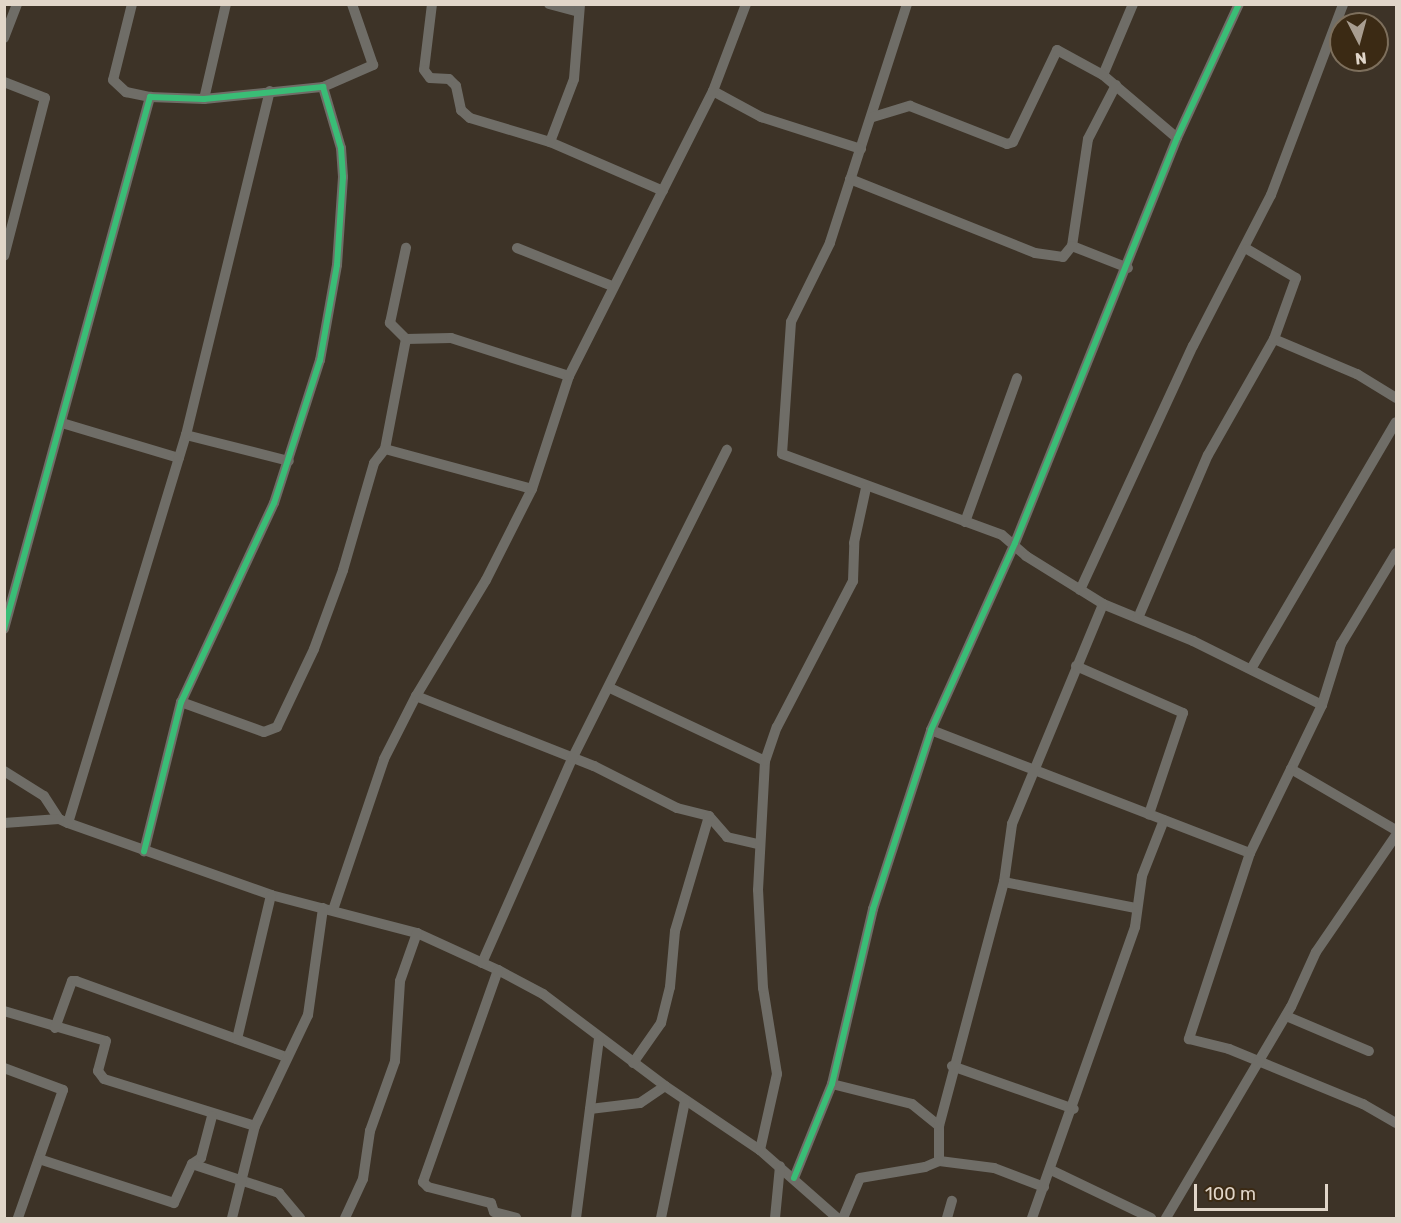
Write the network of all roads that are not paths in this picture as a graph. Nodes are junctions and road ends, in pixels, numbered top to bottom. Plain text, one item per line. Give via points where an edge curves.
1 (16, 4) edge
2 (132, 4) edge
3 (226, 4) edge
4 (352, 4) edge
5 (432, 4) edge
6 (549, 4) edge
7 (746, 4) edge
8 (907, 4) edge
9 (1133, 4) edge
10 (1239, 4) edge
11 (1343, 4) edge
12 (579, 8) edge
13 (4, 38) edge
14 (1104, 75) junction
15 (4, 82) edge
16 (1116, 84) junction
17 (323, 87) junction
18 (270, 91) junction
19 (713, 91) junction
20 (150, 97) junction
21 (204, 99) junction
22 (873, 117) junction
23 (1177, 138) junction
24 (550, 142) junction
25 (861, 149) junction
26 (850, 179) junction
27 (663, 191) junction
28 (10, 201) edge
29 (8, 232) edge
30 (1072, 246) junction
31 (406, 248) dead end
32 (516, 248) dead end
33 (1247, 249) junction
34 (4, 256) edge
35 (1128, 268) junction
36 (612, 286) junction
37 (406, 339) junction
38 (1274, 339) junction
39 (569, 376) junction
40 (1017, 378) dead end
41 (1396, 398) edge
42 (1396, 422) edge
43 (62, 423) junction
44 (186, 435) junction
45 (385, 449) junction
46 (727, 450) dead end
47 (179, 458) junction
48 (289, 460) junction
49 (866, 488) junction
50 (532, 489) junction
51 (965, 522) junction
52 (1015, 543) junction
53 (1396, 553) edge
54 (1080, 590) junction
55 (1103, 604) junction
56 (1138, 618) junction
57 (4, 629) edge
58 (1076, 666) junction
59 (1251, 669) junction
60 (610, 688) junction
61 (416, 696) junction
62 (181, 702) junction
63 (1322, 705) junction
64 (931, 730) junction
65 (572, 759) junction
66 (765, 761) junction
67 (1291, 769) junction
68 (1032, 770) junction
69 (4, 771) edge
70 (1149, 814) junction
71 (709, 816) junction
72 (1164, 820) junction
73 (64, 821) junction
74 (4, 823) edge
75 (1396, 830) edge
76 (1396, 836) edge
77 (758, 844) junction
78 (144, 852) junction
79 (1250, 853) junction
80 (1004, 882) junction
81 (271, 895) junction
82 (1135, 908) junction
83 (328, 909) junction
84 (417, 933) junction
85 (482, 963) junction
86 (498, 970) junction
87 (4, 1011) edge
88 (1286, 1016) junction
89 (54, 1028) junction
90 (237, 1039) junction
91 (599, 1039) junction
92 (1369, 1051) dead end
93 (285, 1057) junction
94 (1258, 1063) junction
95 (633, 1064) junction
96 (952, 1066) junction
97 (4, 1068) edge
98 (832, 1084) junction
99 (664, 1086) junction
100 (685, 1101) junction
101 (590, 1109) junction
102 (1074, 1109) junction
103 (212, 1116) junction
104 (1396, 1123) edge
105 (255, 1126) junction
106 (939, 1126) junction
107 (760, 1150) junction
108 (39, 1159) junction
109 (939, 1161) junction
110 (192, 1164) junction
111 (780, 1166) junction
112 (1051, 1170) junction
113 (794, 1178) junction
114 (241, 1179) junction
115 (1044, 1187) junction
116 (952, 1201) dead end
117 (18, 1218) edge
118 (232, 1218) edge
119 (300, 1218) edge
120 (345, 1218) edge
121 (516, 1218) edge
122 (576, 1218) edge
123 (661, 1218) edge
124 (775, 1218) edge
125 (837, 1218) edge
126 (843, 1218) edge
127 (947, 1218) edge
128 (1032, 1218) edge
129 (1151, 1218) edge
130 (1166, 1218) edge

1 - 13 street
2 - 20 street via 113,80 126,92
3 - 21 street
4 - 17 street via 373,64
5 - 24 street via 426,75 449,79 456,86 461,110 470,118
6 - 12 street
7 - 19 street
8 - 22 street
9 - 14 street
10 - 23 street
11 - 33 street
12 - 24 street via 574,79
14 - 16 street
14 - 22 street via 1057,51 1013,142 1007,144 910,106
15 - 28 street via 45,98
16 - 23 street
16 - 30 street via 1088,139
17 - 18 street
17 - 48 street via 341,148 337,265 320,360
18 - 21 street
18 - 44 street
19 - 25 street via 761,117
19 - 27 street
20 - 21 street
20 - 43 street
22 - 25 street
23 - 35 street
24 - 27 street
25 - 26 street
26 - 30 street via 1035,253 1063,257
26 - 49 street via 830,243 791,322 780,445 786,458
27 - 36 street
28 - 29 street
29 - 34 street
30 - 35 street
31 - 37 street via 390,323
32 - 36 street
33 - 38 street via 1296,278
33 - 54 street via 1193,346
35 - 52 street
36 - 39 street
37 - 39 street via 451,338
37 - 45 street
38 - 41 street via 1347,370
38 - 56 street via 1208,455
39 - 50 street
40 - 51 street
42 - 59 street
43 - 47 street
43 - 57 street
44 - 47 street
44 - 48 street
45 - 50 street
45 - 62 street via 374,462 343,570 314,649 274,731 264,732
46 - 60 street
47 - 73 street
48 - 62 street via 274,503
49 - 51 street
49 - 66 street via 854,543 853,581 777,727
50 - 61 street via 486,580
51 - 52 street
52 - 54 street via 1026,556
52 - 64 street
53 - 63 street via 1341,644
54 - 55 street
55 - 56 street
55 - 58 street
56 - 59 street
58 - 68 street
58 - 70 street via 1183,713
59 - 63 street
60 - 65 street
60 - 66 street
61 - 65 street
61 - 83 street via 384,759
62 - 78 street
63 - 67 street
64 - 68 street
64 - 98 street via 873,909
65 - 71 street via 677,808
65 - 85 street
66 - 77 street
67 - 75 street
67 - 79 street
68 - 70 street
68 - 80 street via 1012,824
69 - 73 street via 44,796
70 - 72 street
71 - 77 street via 727,837
71 - 95 street via 675,931 670,987 661,1023
72 - 79 street
72 - 82 street
73 - 74 street
73 - 78 street
76 - 88 street via 1316,952
77 - 107 street via 762,988 777,1074
78 - 81 street
79 - 94 street via 1189,1039
80 - 82 street
80 - 96 street
81 - 83 street
81 - 90 street
82 - 102 street via 1135,927
83 - 84 street
83 - 93 street via 308,1015
84 - 85 street
84 - 120 street via 400,981 395,1061 370,1131 363,1179
85 - 86 street
86 - 91 street via 543,994
86 - 121 street via 423,1182 491,1203 494,1212
87 - 89 street
88 - 92 street
88 - 94 street
89 - 90 street via 72,981 76,981
89 - 103 street via 106,1041 98,1071 104,1078
90 - 93 street
91 - 95 street
91 - 101 street
93 - 105 street
94 - 104 street via 1363,1104
94 - 130 street
95 - 99 street
96 - 102 street
96 - 106 street
97 - 108 street via 63,1090
98 - 106 street via 912,1104
98 - 113 street
99 - 100 street
99 - 101 street via 640,1103
100 - 107 street
100 - 123 street
101 - 122 street
102 - 112 street
103 - 105 street
103 - 110 street via 201,1158
105 - 114 street
106 - 109 street
107 - 111 street
108 - 110 street via 174,1203
108 - 117 street
109 - 115 street via 994,1168
109 - 126 street via 926,1167 860,1178
110 - 114 street
111 - 113 street
111 - 124 street
112 - 115 street
112 - 129 street
113 - 125 street
114 - 118 street
114 - 119 street via 286,1198
115 - 128 street
116 - 127 street

